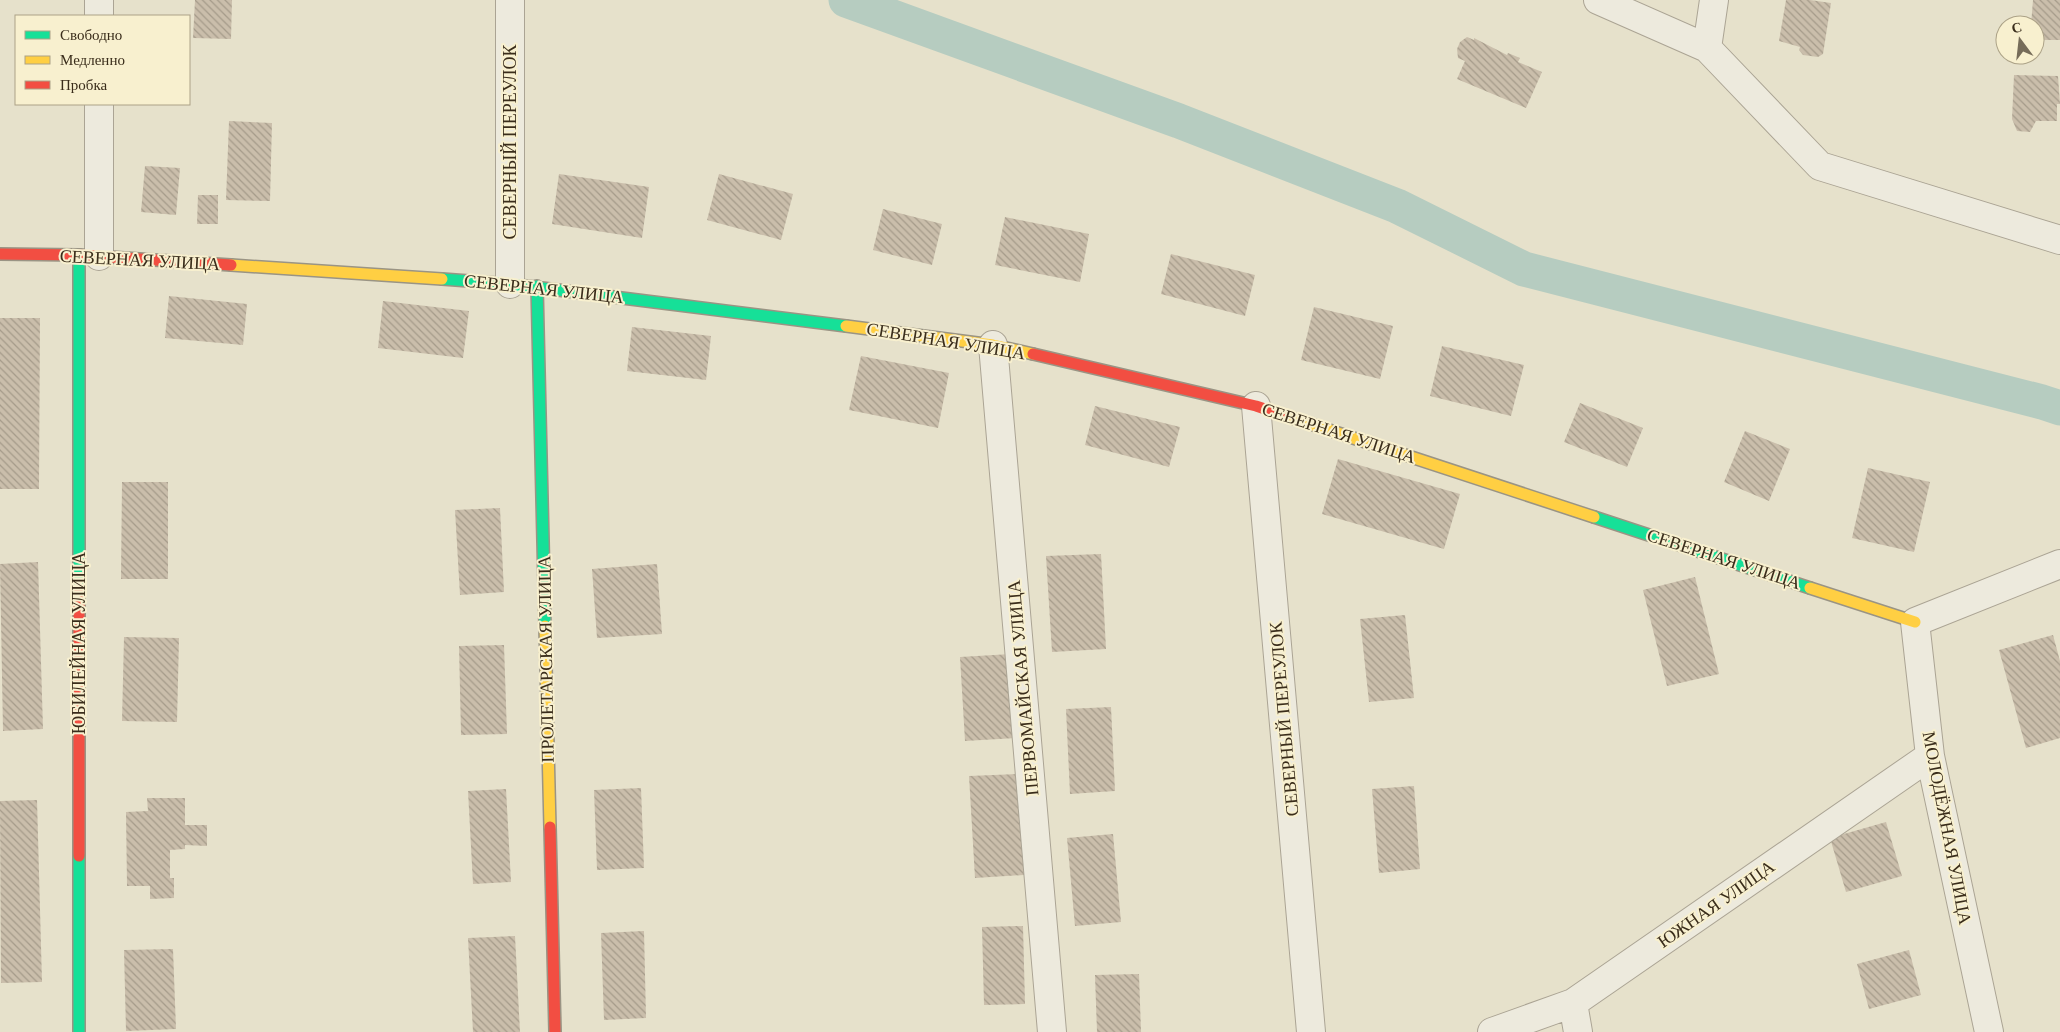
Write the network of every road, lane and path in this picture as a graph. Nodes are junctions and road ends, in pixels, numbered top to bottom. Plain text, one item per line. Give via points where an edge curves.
1 (99, 0) edge
2 (510, 0) edge
3 (1598, 0) edge
4 (1714, 0) edge
5 (99, 15) edge
6 (1707, 48) junction
7 (99, 105) edge
8 (2060, 240) edge
9 (0, 254) edge
10 (89, 255) junction
11 (524, 285) junction
12 (994, 344) junction
13 (1256, 406) junction
14 (2060, 564) edge
15 (1914, 622) junction
16 (1930, 756) junction
17 (1573, 1004) junction
18 (79, 1032) edge
19 (555, 1032) edge
20 (1052, 1032) edge
21 (1311, 1032) edge
22 (1492, 1032) edge
23 (1578, 1032) edge
24 (1989, 1032) edge

1 - 5 street
2 - 11 street, СЕВЕРНЫЙ ПЕРЕУЛОК
3 - 6 street
4 - 6 street
6 - 8 street via 1820,166
7 - 10 street
9 - 10 street, СЕВЕРНАЯ УЛИЦА
10 - 11 street, СЕВЕРНАЯ УЛИЦА
10 - 18 street, ЮБИЛЕЙНАЯ УЛИЦА
11 - 12 street, СЕВЕРНАЯ УЛИЦА
11 - 19 street, ПРОЛЕТАРСКАЯ УЛИЦА
12 - 13 street, СЕВЕРНАЯ УЛИЦА
12 - 20 street, ПЕРВОМАЙСКАЯ УЛИЦА
13 - 15 street, СЕВЕРНАЯ УЛИЦА
13 - 21 street, СЕВЕРНЫЙ ПЕРЕУЛОК
14 - 15 street
15 - 16 street, МОЛОДЁЖНАЯ УЛИЦА
16 - 17 street, ЮЖНАЯ УЛИЦА
16 - 24 street, МОЛОДЁЖНАЯ УЛИЦА
17 - 22 street, ЮЖНАЯ УЛИЦА
17 - 23 street

